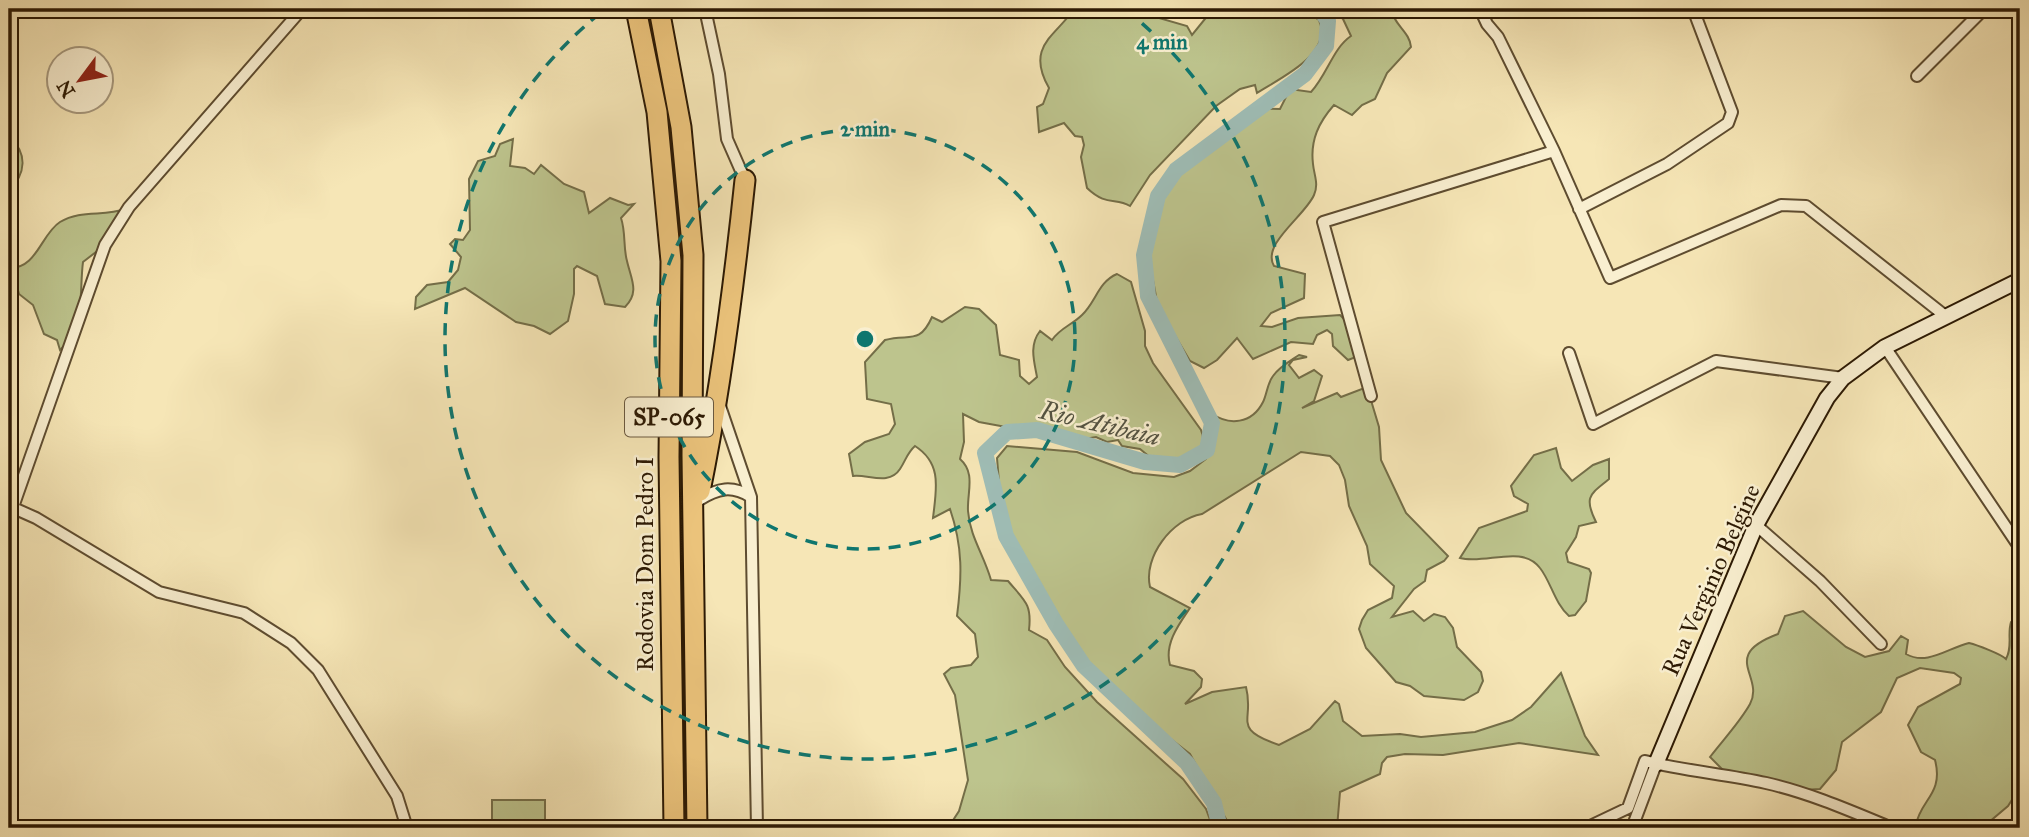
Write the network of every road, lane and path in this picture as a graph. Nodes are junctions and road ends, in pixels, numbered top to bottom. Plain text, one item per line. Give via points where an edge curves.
1 (302, 9) edge
2 (636, 9) edge
3 (659, 9) edge
4 (705, 9) edge
5 (1480, 9) edge
6 (1693, 9) edge
7 (1984, 9) edge
8 (1917, 76) dead end
9 (1554, 151) junction
10 (745, 180) joint
11 (1579, 209) junction
12 (2020, 280) edge
13 (1944, 315) junction
14 (1885, 347) junction
15 (1569, 353) dead end
16 (1843, 378) junction
17 (718, 396) junction
18 (1371, 396) dead end
19 (751, 497) junction
20 (698, 500) junction
21 (11, 506) edge
22 (1756, 525) junction
23 (2020, 548) edge
24 (693, 573) junction
25 (1881, 644) dead end
26 (1650, 763) junction
27 (407, 828) edge
28 (674, 828) edge
29 (697, 828) edge
30 (757, 828) edge
31 (1586, 828) edge
32 (1632, 828) edge
33 (1892, 828) edge

1 - 21 street via 129,207 105,245
2 - 28 highway, Rodovia Dom Pedro I / SP-065 via 657,112 671,261
3 - 24 highway, Rodovia Dom Pedro I / SP-065 via 681,127 692,234
4 - 10 street via 727,139
5 - 9 street
6 - 11 street via 1732,112 1728,123 1667,164
7 - 8 street
9 - 11 street
9 - 18 street via 1323,222
10 - 17 highway
11 - 13 street via 1610,278 1781,205 1806,206
12 - 13 street, Rua Verginio Belgine
13 - 14 street, Rua Verginio Belgine
14 - 16 street, Rua Verginio Belgine
14 - 23 street
15 - 16 street via 1593,424 1716,361
16 - 22 street, Rua Verginio Belgine via 1827,398
17 - 19 street
17 - 20 highway
19 - 20 street via 724,488
19 - 30 street
20 - 24 highway
21 - 27 street via 159,592 244,613 291,643 318,670 397,796
22 - 25 street via 1820,581
22 - 26 street, Rua Verginio Belgine
24 - 29 highway, Rodovia Dom Pedro I / SP-065
26 - 31 street via 1628,807
26 - 32 street
26 - 33 street via 1810,795

